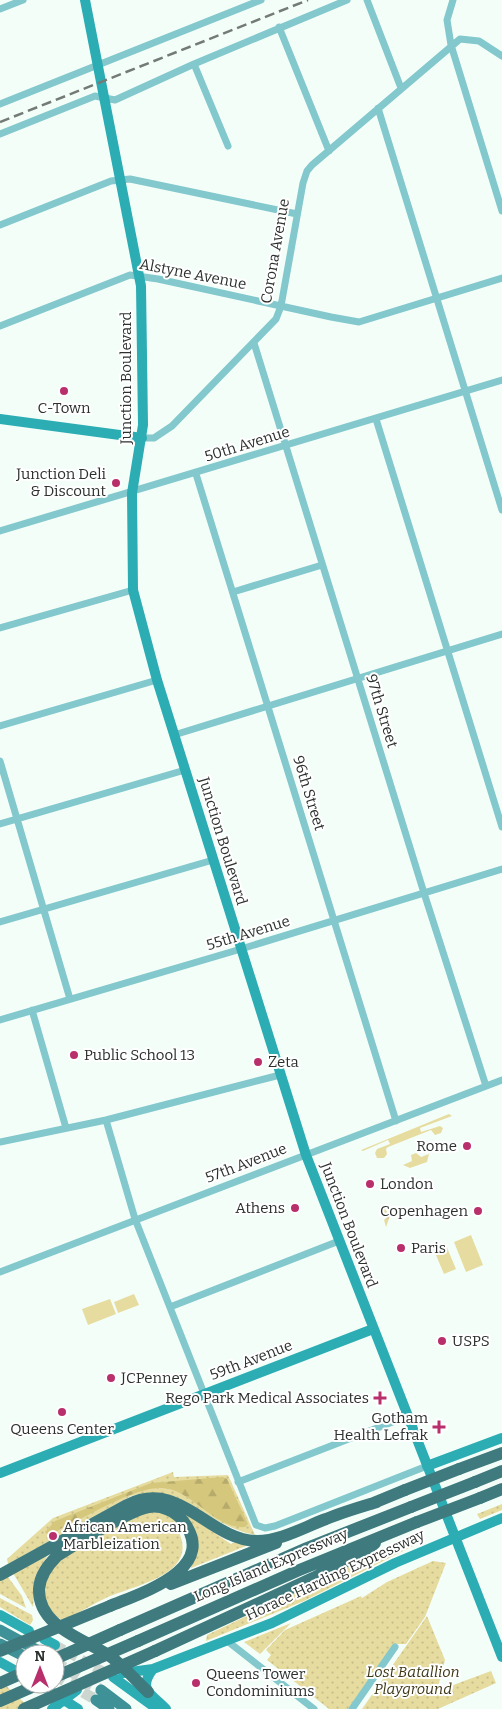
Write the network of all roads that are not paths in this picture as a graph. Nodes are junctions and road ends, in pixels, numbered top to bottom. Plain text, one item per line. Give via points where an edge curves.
1 (23, 0) edge
2 (86, 0) edge
3 (261, 0) edge
4 (347, 0) edge
5 (367, 0) edge
6 (453, 0) edge
7 (0, 9) edge
8 (279, 27) junction
9 (451, 45) junction
10 (502, 56) edge
11 (194, 64) junction
12 (99, 65) junction
13 (401, 88) junction
14 (105, 98) junction
15 (0, 104) edge
16 (378, 108) junction
17 (0, 134) edge
18 (228, 146) dead end
19 (329, 151) junction
20 (121, 180) junction
21 (502, 210) edge
22 (297, 214) junction
23 (0, 225) edge
24 (139, 277) junction
25 (502, 278) edge
26 (436, 298) junction
27 (281, 306) junction
28 (0, 326) edge
29 (254, 343) junction
30 (502, 380) edge
31 (465, 391) junction
32 (0, 419) edge
33 (376, 419) junction
34 (142, 438) junction
35 (286, 446) junction
36 (196, 474) junction
37 (132, 492) junction
38 (502, 510) edge
39 (0, 532) edge
40 (322, 565) junction
41 (133, 590) junction
42 (233, 592) junction
43 (0, 628) edge
44 (502, 634) edge
45 (448, 651) junction
46 (157, 680) junction
47 (358, 680) junction
48 (268, 707) junction
49 (0, 726) edge
50 (174, 735) junction
51 (0, 761) edge
52 (185, 770) junction
53 (17, 819) junction
54 (0, 824) edge
55 (502, 827) edge
56 (213, 860) junction
57 (502, 869) edge
58 (424, 893) junction
59 (43, 909) junction
60 (334, 921) junction
61 (0, 922) edge
62 (241, 949) junction
63 (70, 999) junction
64 (32, 1010) junction
65 (0, 1020) edge
66 (280, 1075) junction
67 (502, 1080) edge
68 (486, 1086) junction
69 (106, 1120) junction
70 (396, 1121) junction
71 (66, 1128) junction
72 (0, 1142) edge
73 (306, 1155) junction
74 (135, 1219) junction
75 (339, 1241) junction
76 (0, 1272) edge
77 (170, 1307) junction
78 (373, 1329) junction
79 (204, 1394) junction
80 (408, 1416) junction
81 (502, 1438) edge
82 (502, 1452) edge
83 (427, 1466) junction
84 (502, 1471) edge
85 (0, 1473) edge
86 (238, 1482) junction
87 (502, 1489) edge
88 (377, 1502) junction
89 (502, 1518) edge
90 (385, 1535) junction
91 (455, 1537) junction
92 (0, 1575) edge
93 (124, 1600) junction
94 (0, 1615) edge
95 (0, 1630) edge
96 (29, 1631) dead end
97 (44, 1639) dead end
98 (226, 1640) junction
99 (0, 1644) edge
100 (26, 1644) edge
101 (53, 1644) tunnel mouth
102 (395, 1647) dead end
103 (0, 1651) edge
104 (15, 1652) edge
105 (65, 1655) edge
106 (502, 1657) edge
107 (0, 1662) edge
108 (153, 1669) junction
109 (15, 1670) edge
110 (127, 1672) junction
111 (65, 1673) edge
112 (15, 1676) edge
113 (113, 1677) tunnel mouth
114 (0, 1683) edge
115 (148, 1692) junction
116 (16, 1694) edge
117 (55, 1694) edge
118 (63, 1699) junction
119 (0, 1701) edge
120 (24, 1709) edge
121 (52, 1709) edge
122 (78, 1709) edge
123 (110, 1709) edge
124 (126, 1709) edge
125 (158, 1709) edge
126 (166, 1709) edge
127 (314, 1709) edge
128 (352, 1709) edge

1 - 7 street
2 - 12 main road, Junction Boulevard
3 - 12 street
4 - 8 street
5 - 13 street
6 - 9 street via 446,20
8 - 11 street
8 - 19 street
9 - 10 street, Corona Avenue via 460,39 473,38
9 - 13 street, Corona Avenue
9 - 21 street
11 - 14 street via 115,100
11 - 18 street
12 - 14 main road, Junction Boulevard
12 - 15 street
13 - 16 street, Corona Avenue
14 - 17 street via 95,96
14 - 20 main road, Junction Boulevard
16 - 19 street, Corona Avenue
16 - 26 street
19 - 22 street, Corona Avenue via 307,172
20 - 22 street via 130,179
20 - 23 street
20 - 24 main road, Junction Boulevard
22 - 27 street, Corona Avenue
24 - 27 street, Alstyne Avenue
24 - 28 street, Alstyne Avenue via 130,275
24 - 34 main road, Junction Boulevard
25 - 26 street, Alstyne Avenue
26 - 27 street, Alstyne Avenue via 359,322
26 - 31 street
27 - 29 street, Corona Avenue via 276,319
29 - 34 street, Corona Avenue via 172,426 154,438
29 - 35 street, 97th Street
30 - 31 street, 50th Avenue
31 - 33 street, 50th Avenue
31 - 38 street
32 - 34 main road, Corona Avenue
33 - 35 street, 50th Avenue
33 - 45 street
34 - 37 main road, Junction Boulevard
35 - 36 street, 50th Avenue
35 - 40 street, 97th Street
36 - 37 street, 50th Avenue
36 - 42 street, 96th Street
37 - 39 street, 50th Avenue
37 - 41 main road, Junction Boulevard
40 - 42 street
40 - 47 street, 97th Street
41 - 43 street
41 - 46 main road, Junction Boulevard
42 - 48 street, 96th Street
44 - 45 street
45 - 47 street
45 - 55 street
46 - 49 street
46 - 50 main road, Junction Boulevard
47 - 48 street
47 - 58 street, 97th Street
48 - 50 street
48 - 60 street, 96th Street
50 - 52 main road, Junction Boulevard
51 - 53 street
52 - 53 street
52 - 56 main road, Junction Boulevard
53 - 54 street
53 - 59 street
56 - 59 street
56 - 62 main road, Junction Boulevard
57 - 58 street, 55th Avenue
58 - 60 street, 55th Avenue
58 - 68 street, 97th Street
59 - 61 street
59 - 63 street
60 - 62 street, 55th Avenue
60 - 70 street, 96th Street
62 - 63 street, 55th Avenue
62 - 66 main road, Junction Boulevard
63 - 64 street, 55th Avenue
64 - 65 street, 55th Avenue
64 - 71 street
66 - 69 street
66 - 73 main road, Junction Boulevard
67 - 68 street, 57th Avenue
68 - 70 street, 57th Avenue
69 - 71 street
69 - 74 street
70 - 73 street, 57th Avenue
71 - 72 street
73 - 74 street, 57th Avenue
73 - 75 main road, Junction Boulevard
74 - 76 street, 57th Avenue
74 - 77 street
75 - 77 street
75 - 78 main road, Junction Boulevard
77 - 79 street
78 - 79 main road, 59th Avenue
78 - 80 main road, Junction Boulevard
79 - 85 main road, 59th Avenue
79 - 86 street
80 - 83 main road, Junction Boulevard
80 - 86 street
81 - 83 main road
82 - 88 highway, bridge
83 - 86 street via 275,1526 259,1527 254,1522
83 - 91 main road, Junction Boulevard
84 - 105 highway, Long Island Expressway, bridge via 307,1548
87 - 90 highway, Long Island Expressway, bridge
88 - 92 highway via 281,1536 254,1541 234,1536 169,1500 146,1498 127,1505
88 - 93 highway via 225,1564
89 - 91 main road, Horace Harding Expressway
90 - 111 highway, Long Island Expressway, bridge via 297,1570
90 - 120 highway, bridge via 364,1552 320,1575
91 - 98 main road, Horace Harding Expressway via 297,1612
91 - 106 main road, Junction Boulevard
93 - 103 highway, bridge
93 - 110 highway via 172,1578 185,1566 191,1549 190,1535 184,1522 174,1513 155,1507 135,1512 58,1556 41,1578 40,1602 49,1617 112,1658
94 - 96 main road
95 - 100 main road
97 - 101 main road
98 - 108 main road, Horace Harding Expressway
98 - 127 street
99 - 104 main road
102 - 128 street
107 - 109 main road
108 - 110 main road, Horace Harding Expressway
108 - 115 main road via 146,1680
110 - 115 highway
110 - 118 main road, Horace Harding Expressway via 101,1678
112 - 114 highway, bridge
113 - 125 main road
115 - 126 main road
116 - 119 highway, bridge
117 - 118 main road
118 - 121 main road, Horace Harding Expressway
118 - 122 main road
123 - 124 main road via 98,1695

